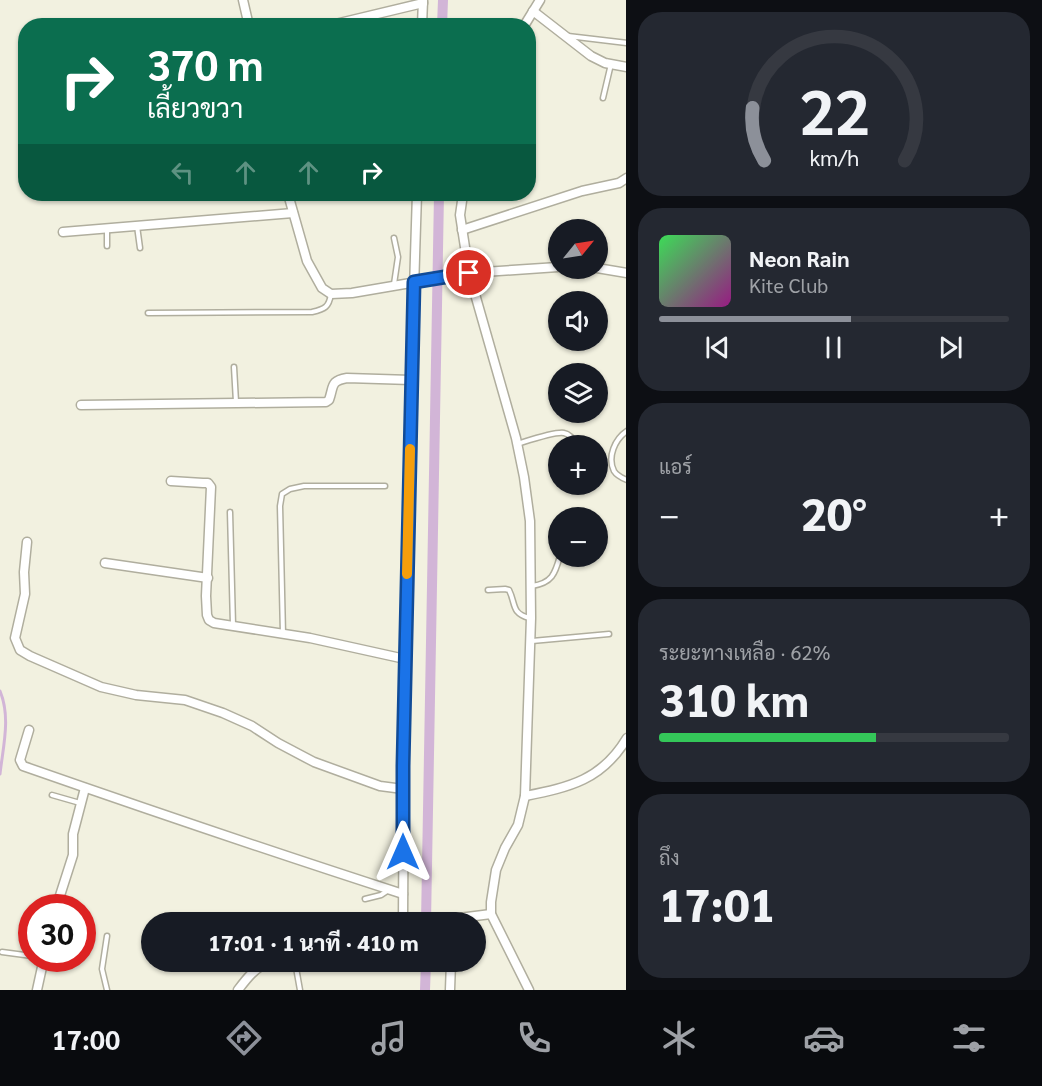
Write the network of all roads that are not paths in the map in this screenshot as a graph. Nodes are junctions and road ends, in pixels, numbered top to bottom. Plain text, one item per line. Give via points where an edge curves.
1 (243, 0) edge
2 (540, 0) edge
3 (423, 1) edge
4 (533, 11) junction
5 (247, 18) edge
6 (358, 18) edge
7 (422, 18) edge
8 (529, 18) edge
9 (566, 36) junction
10 (626, 43) edge
11 (611, 64) junction
12 (626, 67) edge
13 (603, 98) dead end
14 (626, 179) edge
15 (290, 201) edge
16 (417, 201) edge
17 (462, 201) edge
18 (293, 213) junction
19 (137, 226) junction
20 (107, 229) junction
21 (462, 230) junction
22 (63, 232) dead end
23 (394, 238) dead end
24 (107, 246) dead end
25 (140, 248) dead end
26 (548, 268) edge
27 (608, 270) edge
28 (469, 273) junction
29 (626, 273) edge
30 (414, 282) junction
31 (393, 286) junction
32 (331, 294) junction
33 (148, 313) dead end
34 (234, 367) dead end
35 (411, 380) junction
36 (236, 403) junction
37 (81, 405) dead end
38 (626, 432) edge
39 (548, 435) edge
40 (549, 435) edge
41 (569, 435) edge
42 (517, 444) junction
43 (626, 480) edge
44 (171, 481) dead end
45 (385, 486) dead end
46 (230, 512) dead end
47 (27, 542) dead end
48 (105, 563) dead end
49 (557, 567) edge
50 (208, 578) junction
51 (531, 586) junction
52 (488, 590) dead end
53 (531, 618) junction
54 (233, 626) junction
55 (284, 634) junction
56 (609, 634) dead end
57 (530, 641) junction
58 (405, 659) junction
59 (29, 730) dead end
60 (626, 739) edge
61 (85, 788) junction
62 (403, 789) junction
63 (52, 795) dead end
64 (525, 796) junction
65 (81, 803) junction
66 (389, 889) junction
67 (60, 894) edge
68 (403, 894) junction
69 (365, 899) dead end
70 (403, 912) edge
71 (491, 914) junction
72 (486, 915) edge
73 (107, 936) dead end
74 (2, 952) dead end
75 (18, 954) edge
76 (41, 972) edge
77 (252, 972) edge
78 (297, 972) edge
79 (451, 972) edge
80 (37, 990) edge
81 (107, 990) edge
82 (238, 990) edge
83 (300, 990) edge
84 (450, 990) edge
85 (529, 990) edge

1 - 5 street
2 - 4 street
3 - 6 street
3 - 7 street
4 - 8 street
4 - 9 street
9 - 10 lane
9 - 11 street via 591,56
11 - 12 street
11 - 13 lane
14 - 21 street
15 - 18 street
16 - 30 street
17 - 21 street
18 - 19 street
18 - 32 street via 307,261 322,288
19 - 20 street
19 - 25 lane
20 - 22 street
20 - 24 lane
21 - 28 street
23 - 31 lane via 398,257
26 - 28 street
27 - 29 street
28 - 30 street
28 - 42 street
30 - 31 street
30 - 35 street
31 - 32 street
32 - 33 lane via 327,307 312,312
34 - 36 lane
35 - 36 street via 337,380 326,402
35 - 58 street
36 - 37 street
38 - 43 lane via 614,447 612,462 614,471
39 - 42 lane
40 - 41 lane
42 - 51 street via 530,521
44 - 50 street via 208,483 211,487
45 - 55 lane via 304,486 282,494
46 - 54 lane
47 - 62 street via 25,594 15,638 20,650 101,687 185,700 223,713 314,762 380,786
48 - 50 street
49 - 51 lane via 543,584
50 - 54 street via 209,620
51 - 53 street
52 - 53 lane via 509,590 517,612
53 - 57 street
54 - 55 street
55 - 58 street
56 - 57 lane
57 - 64 street
58 - 62 street
59 - 61 street via 20,760 23,766
60 - 64 street via 612,759 590,776 566,787
61 - 65 street
61 - 66 street
62 - 68 street
63 - 65 lane
64 - 71 street via 518,825 496,870
65 - 67 street via 73,834 73,855
66 - 68 street
66 - 69 lane
68 - 70 street
71 - 72 street
71 - 85 street
73 - 81 lane via 102,969
74 - 75 lane
76 - 80 street
77 - 82 street
78 - 83 lane
79 - 84 street

